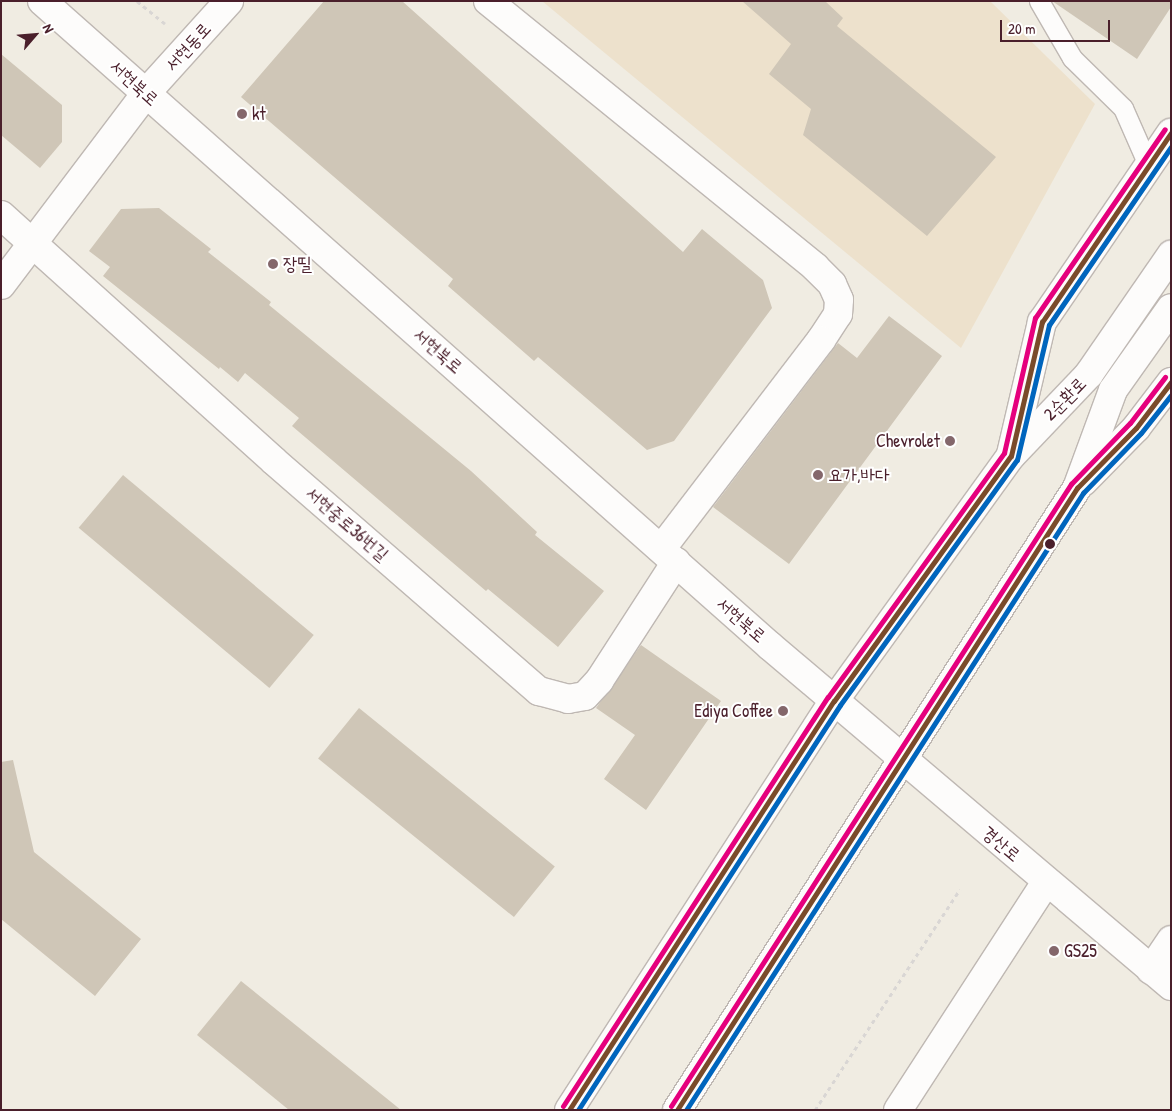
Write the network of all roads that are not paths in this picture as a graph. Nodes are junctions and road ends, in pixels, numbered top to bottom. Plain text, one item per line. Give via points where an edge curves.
1 (42, 1) edge
2 (229, 1) edge
3 (488, 1) edge
4 (1039, 1) edge
5 (146, 93) junction
6 (1171, 133) edge
7 (1149, 167) junction
8 (1, 215) edge
9 (34, 244) junction
10 (1171, 255) edge
11 (1, 285) edge
12 (1171, 308) edge
13 (1171, 382) edge
14 (1010, 456) junction
15 (1077, 488) junction
16 (668, 556) junction
17 (834, 701) junction
18 (902, 759) junction
19 (1046, 882) junction
20 (1171, 940) edge
21 (1161, 978) edge
22 (903, 1108) edge
23 (569, 1110) edge
24 (677, 1110) edge

1 - 5 street, 서현북로
2 - 5 street, 서현동로
3 - 16 street, 서현중로36번길 via 815,267 832,284 839,300 838,314 821,340
4 - 7 lane via 1072,58 1124,108
5 - 9 street, 서현동로
5 - 16 street, 서현북로
6 - 7 street
7 - 14 street via 1042,322
8 - 9 street, 서현중로36번길
9 - 11 street, 서현동로
9 - 16 street, 서현중로36번길 via 274,460 539,691 568,699 584,696 598,681
10 - 14 street, 2순환로 via 1089,374
12 - 15 street, 2순환로 via 1113,390
13 - 15 street via 1136,428
14 - 17 street, 2순환로
15 - 18 street, 2순환로
16 - 17 street, 서현북로
17 - 18 street, 경산로
17 - 23 street, 2순환로
18 - 19 street, 경산로
18 - 24 street, 2순환로
19 - 21 street, 경산로
19 - 22 street
20 - 21 street

